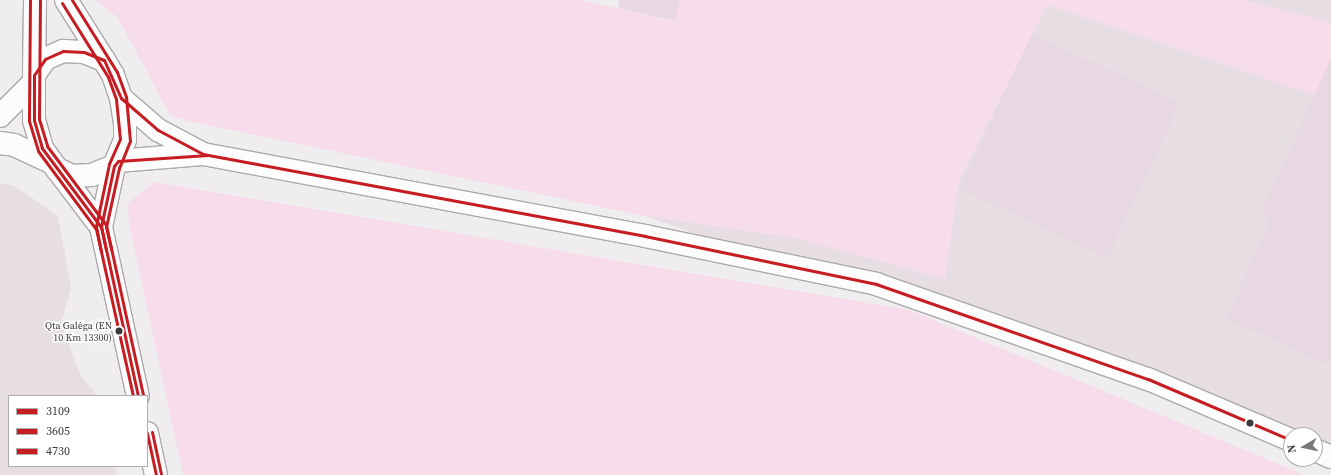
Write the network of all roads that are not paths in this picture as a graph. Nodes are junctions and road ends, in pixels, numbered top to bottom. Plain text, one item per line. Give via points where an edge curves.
1 (35, 0) edge
2 (66, 0) edge
3 (104, 60) junction
4 (33, 79) junction
5 (121, 98) junction
6 (0, 116) edge
7 (0, 143) edge
8 (203, 154) junction
9 (116, 164) junction
10 (54, 165) junction
11 (100, 227) junction
12 (138, 395) edge
13 (1283, 437) edge
14 (148, 438) edge
15 (156, 475) edge

1 - 4 street
2 - 3 street
3 - 4 street via 84,52 63,51 45,59
3 - 5 street
4 - 6 street
4 - 10 street via 34,120 42,148
5 - 8 street via 158,130
5 - 9 street via 125,140
7 - 10 street via 14,145
8 - 9 street
8 - 13 street via 645,236 876,284 1148,379
9 - 10 street via 92,175 72,176
9 - 11 street
10 - 11 street
11 - 12 street
14 - 15 street

